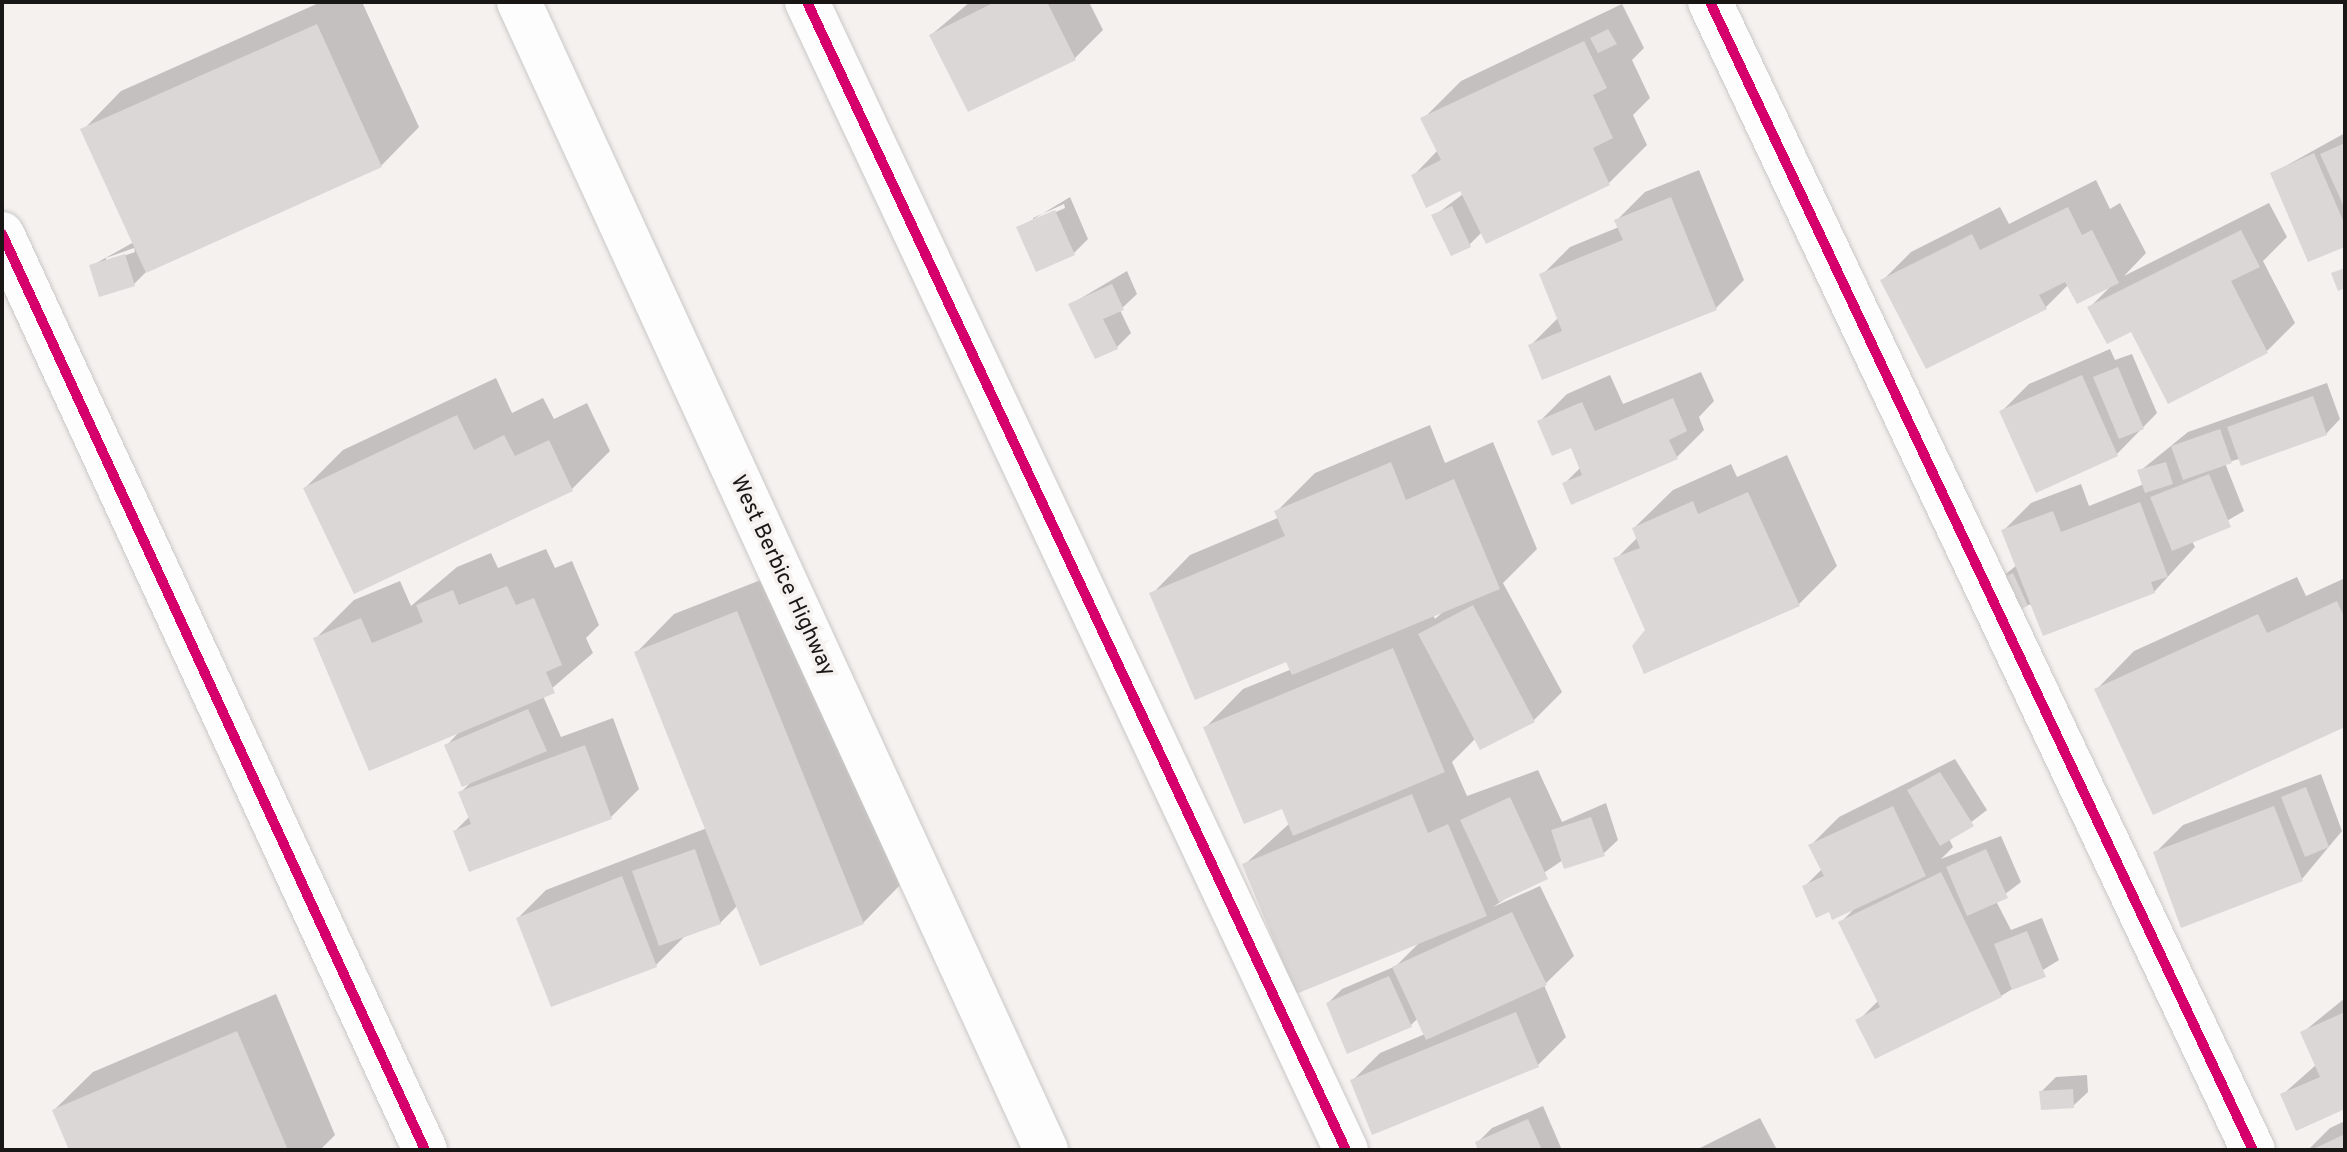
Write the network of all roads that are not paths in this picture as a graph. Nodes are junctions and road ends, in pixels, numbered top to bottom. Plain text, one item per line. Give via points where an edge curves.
1 (519, 2) edge
2 (807, 2) edge
3 (1710, 2) edge
4 (2, 234) edge
5 (425, 1150) edge
6 (1046, 1150) edge
7 (1346, 1150) edge
8 (2253, 1150) edge

1 - 6 street, West Berbice Highway
2 - 7 street
3 - 8 street
4 - 5 street

